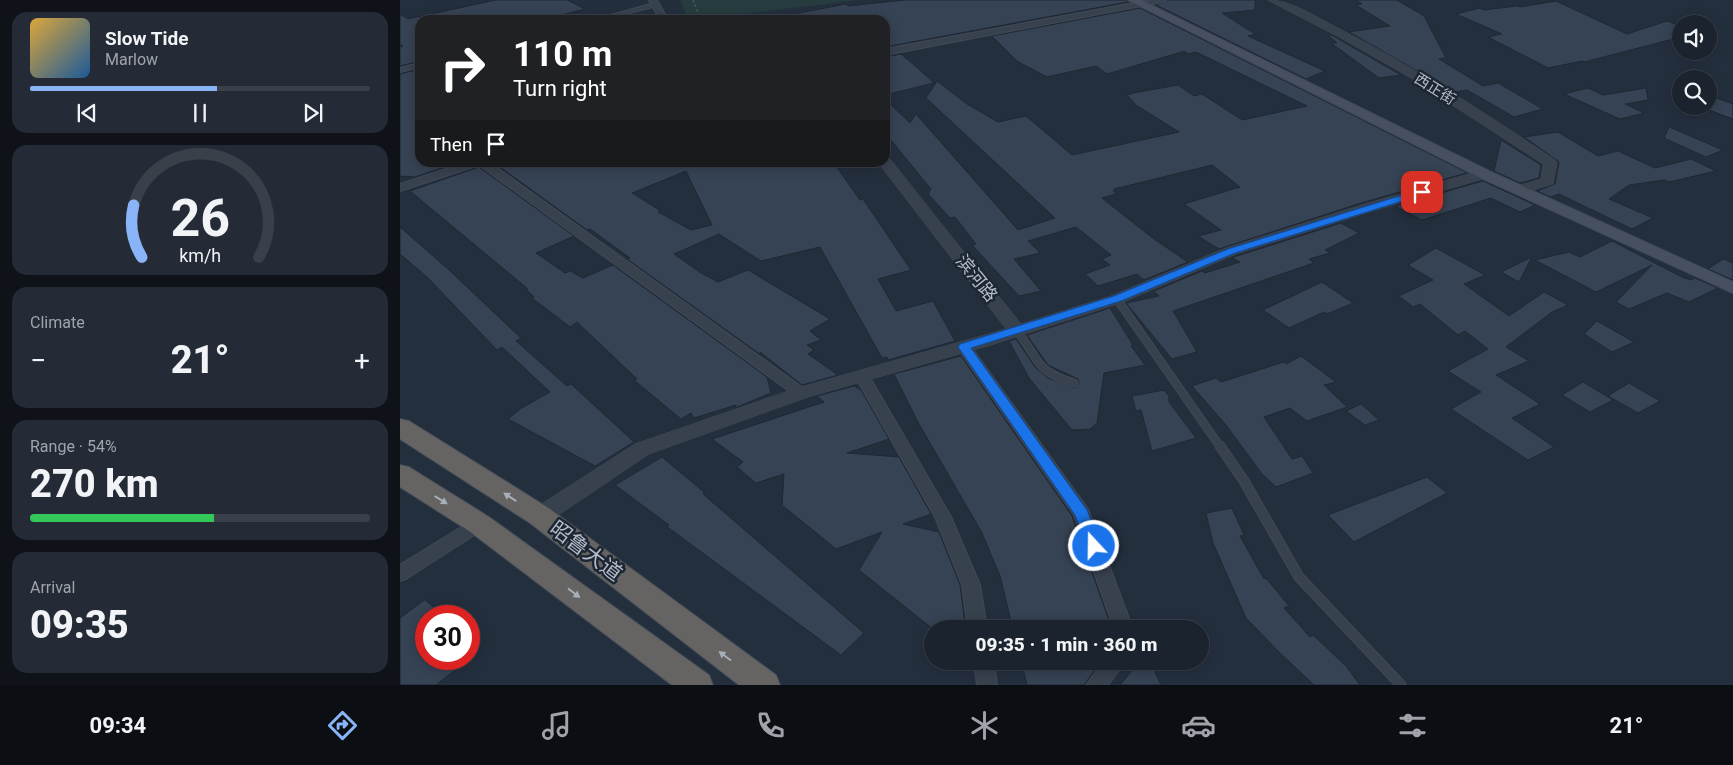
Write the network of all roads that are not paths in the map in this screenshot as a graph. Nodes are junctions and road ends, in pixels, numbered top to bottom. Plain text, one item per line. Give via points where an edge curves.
1 (1162, 0) edge
2 (1272, 0) edge
3 (654, 2) edge
4 (1137, 2) edge
5 (611, 15) edge
6 (662, 15) edge
7 (890, 51) edge
8 (415, 66) edge
9 (400, 70) edge
10 (465, 167) edge
11 (487, 167) edge
12 (889, 167) edge
13 (1484, 174) junction
14 (400, 188) edge
15 (1519, 190) junction
16 (1733, 288) edge
17 (1117, 299) junction
18 (1017, 330) junction
19 (964, 347) junction
20 (862, 376) junction
21 (1074, 383) dead end
22 (801, 393) junction
23 (400, 427) edge
24 (400, 474) edge
25 (540, 516) junction
26 (479, 524) junction
27 (400, 574) edge
28 (977, 620) edge
29 (1121, 620) edge
30 (986, 670) edge
31 (1108, 670) edge
32 (697, 685) edge
33 (764, 685) edge
34 (988, 685) edge
35 (1096, 685) edge
36 (1401, 685) edge

1 - 4 street
2 - 15 street, 西正街 via 1321,22 1425,82 1550,163 1548,181
3 - 5 street
3 - 6 street
4 - 7 street
4 - 13 main road
8 - 9 street
10 - 14 street
11 - 22 street
12 - 18 street, 滨河路
13 - 15 main road
13 - 17 street via 1231,251
15 - 16 main road
17 - 18 street
17 - 36 lane via 1244,480 1299,577
18 - 19 street
18 - 21 lane, 滨河路 via 1042,371
19 - 20 street
19 - 29 street via 1082,513
20 - 22 street
20 - 28 street via 943,517 971,585
22 - 25 street via 642,449
25 -> 23 highway, 昭鲁大道
24 -> 26 highway
33 -> 25 highway, 昭鲁大道
26 - 27 street
26 -> 32 highway
30 - 34 street
31 - 35 street

